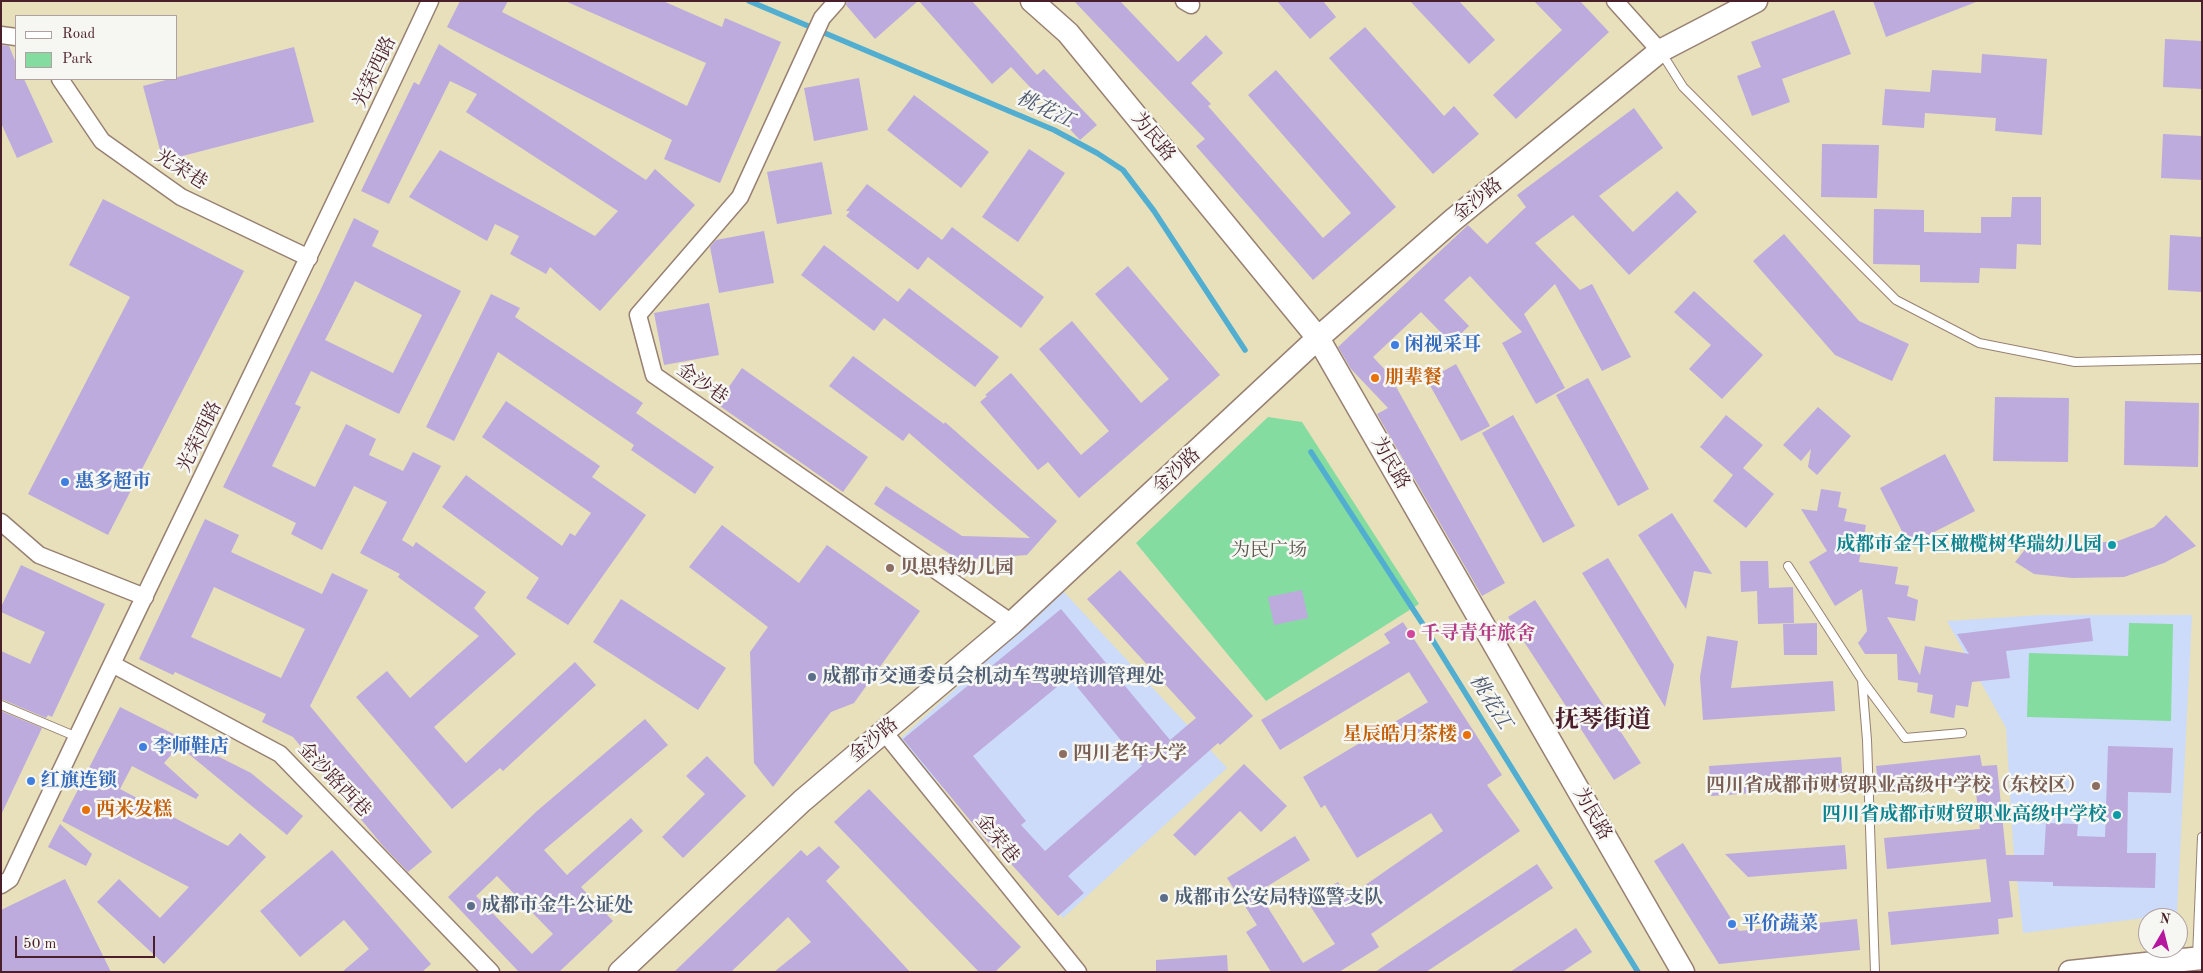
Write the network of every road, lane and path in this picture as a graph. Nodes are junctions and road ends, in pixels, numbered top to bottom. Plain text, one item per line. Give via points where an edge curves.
1 (430, 1) edge
2 (837, 1) edge
3 (1032, 1) edge
4 (1615, 1) edge
5 (1756, 1) edge
6 (1, 35) edge
7 (15, 37) edge
8 (1660, 52) junction
9 (61, 80) edge
10 (309, 258) junction
11 (1318, 338) junction
12 (2202, 359) edge
13 (1, 522) edge
14 (1788, 566) dead end
15 (145, 596) junction
16 (1012, 623) junction
17 (112, 664) junction
18 (1862, 680) junction
19 (1, 705) edge
20 (884, 732) junction
21 (1962, 733) dead end
22 (77, 737) junction
23 (2202, 837) edge
24 (1, 885) edge
25 (2200, 958) edge
26 (491, 972) edge
27 (620, 972) edge
28 (1078, 972) edge
29 (1683, 972) edge
30 (1875, 972) edge
31 (2070, 972) edge

1 - 10 street, 光荣西路
2 - 16 street, 金沙巷 via 822,18 740,197 638,315 654,375
3 - 11 street, 为民路 via 1068,33
4 - 8 street
5 - 8 street, 金沙路
6 - 7 street
8 - 11 street, 金沙路 via 1453,220
8 - 12 lane via 1683,87 1896,300 1979,343 2075,362
9 - 10 street, 光荣巷 via 102,141 181,197
10 - 15 street, 光荣西路
11 - 16 street, 金沙路
11 - 29 street, 为民路
13 - 15 street via 39,555
14 - 18 lane
15 - 17 street, 光荣西路
16 - 20 street, 金沙路
17 - 22 street, 光荣西路
17 - 26 street, 金沙路西巷 via 280,754
18 - 21 lane via 1906,738
18 - 30 lane
19 - 22 lane
20 - 27 street, 金沙路 via 802,801
20 - 28 street, 金荣巷
22 - 24 street, 光荣西路 via 10,879
23 - 25 lane
25 - 31 street

